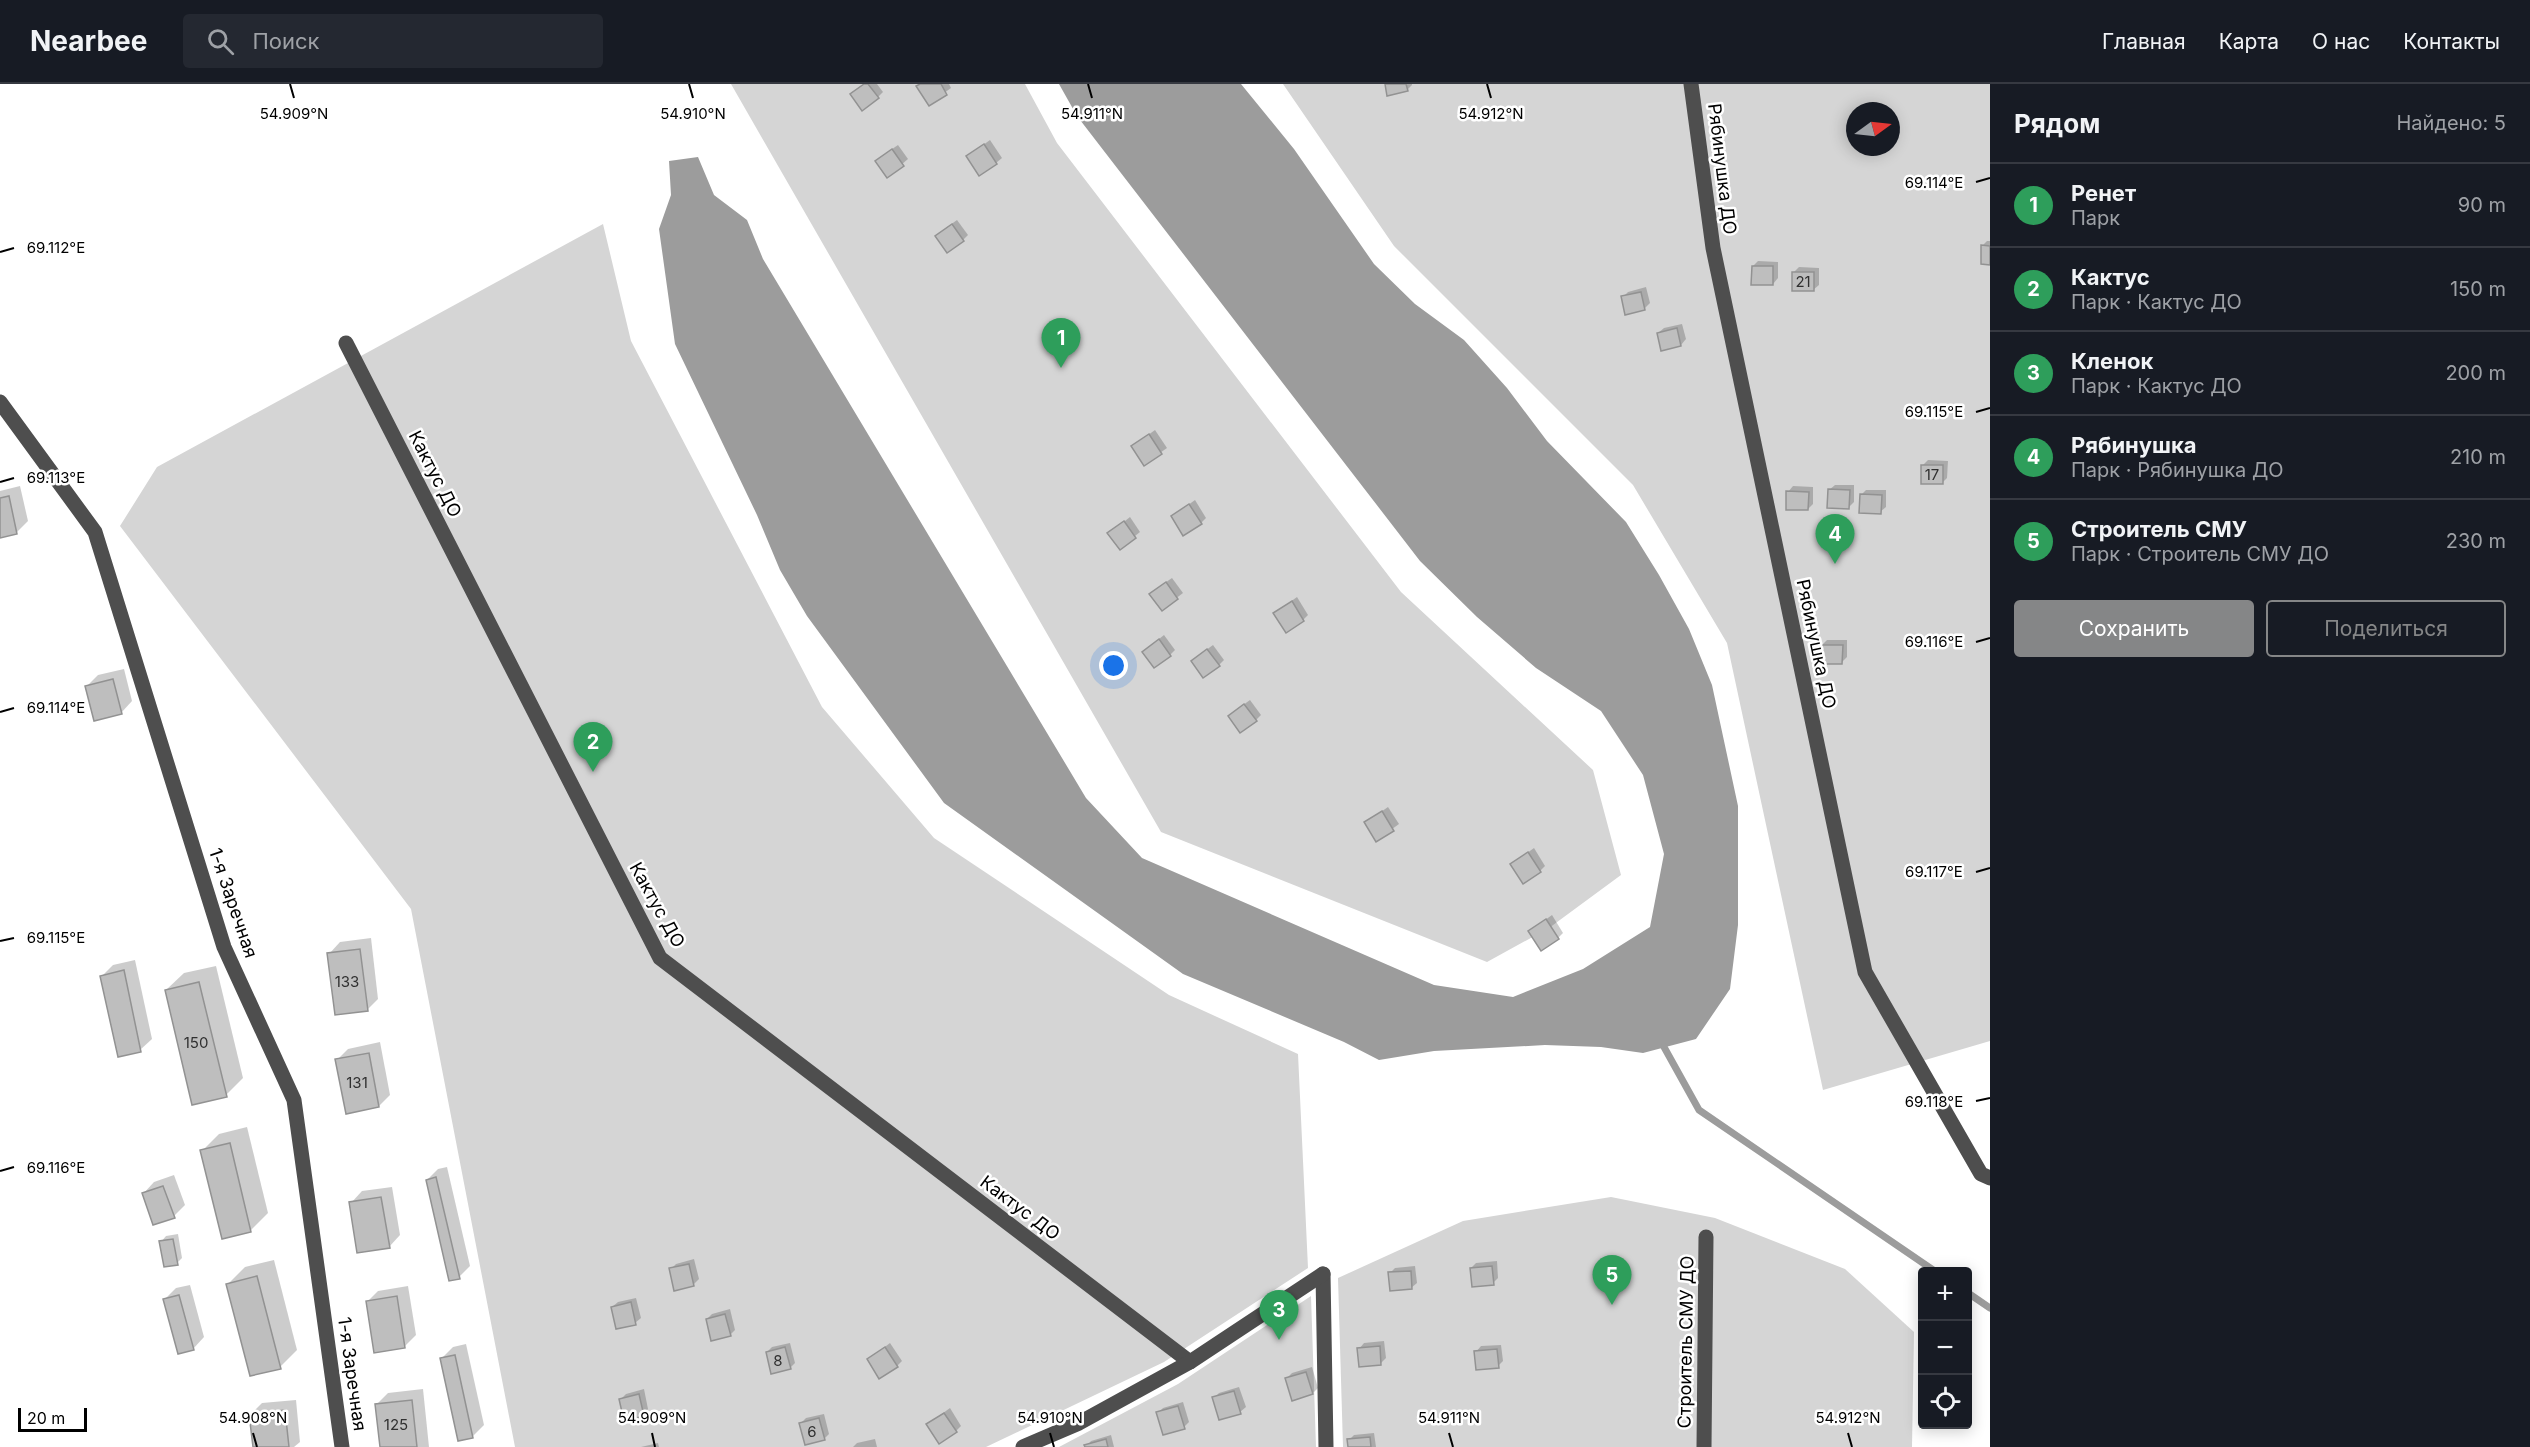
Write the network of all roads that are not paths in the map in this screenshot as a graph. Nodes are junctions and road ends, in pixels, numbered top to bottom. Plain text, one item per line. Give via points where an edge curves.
1 (1692, 84) edge
2 (346, 343) dead end
3 (0, 402) edge
4 (1990, 1178) edge
5 (1706, 1237) dead end
6 (1190, 1362) junction
7 (342, 1447) edge
8 (1023, 1447) edge
9 (1326, 1447) edge
10 (1704, 1447) edge

1 - 4 street, Рябинушка ДО via 1713,248 1865,972 1981,1174
2 - 6 street, Кактус ДО via 660,958
3 - 7 street, 1-я Заречная via 95,532 224,947 294,1100
5 - 10 street, Строитель СМУ ДО
6 - 8 street via 1079,1423
6 - 9 street via 1323,1274

